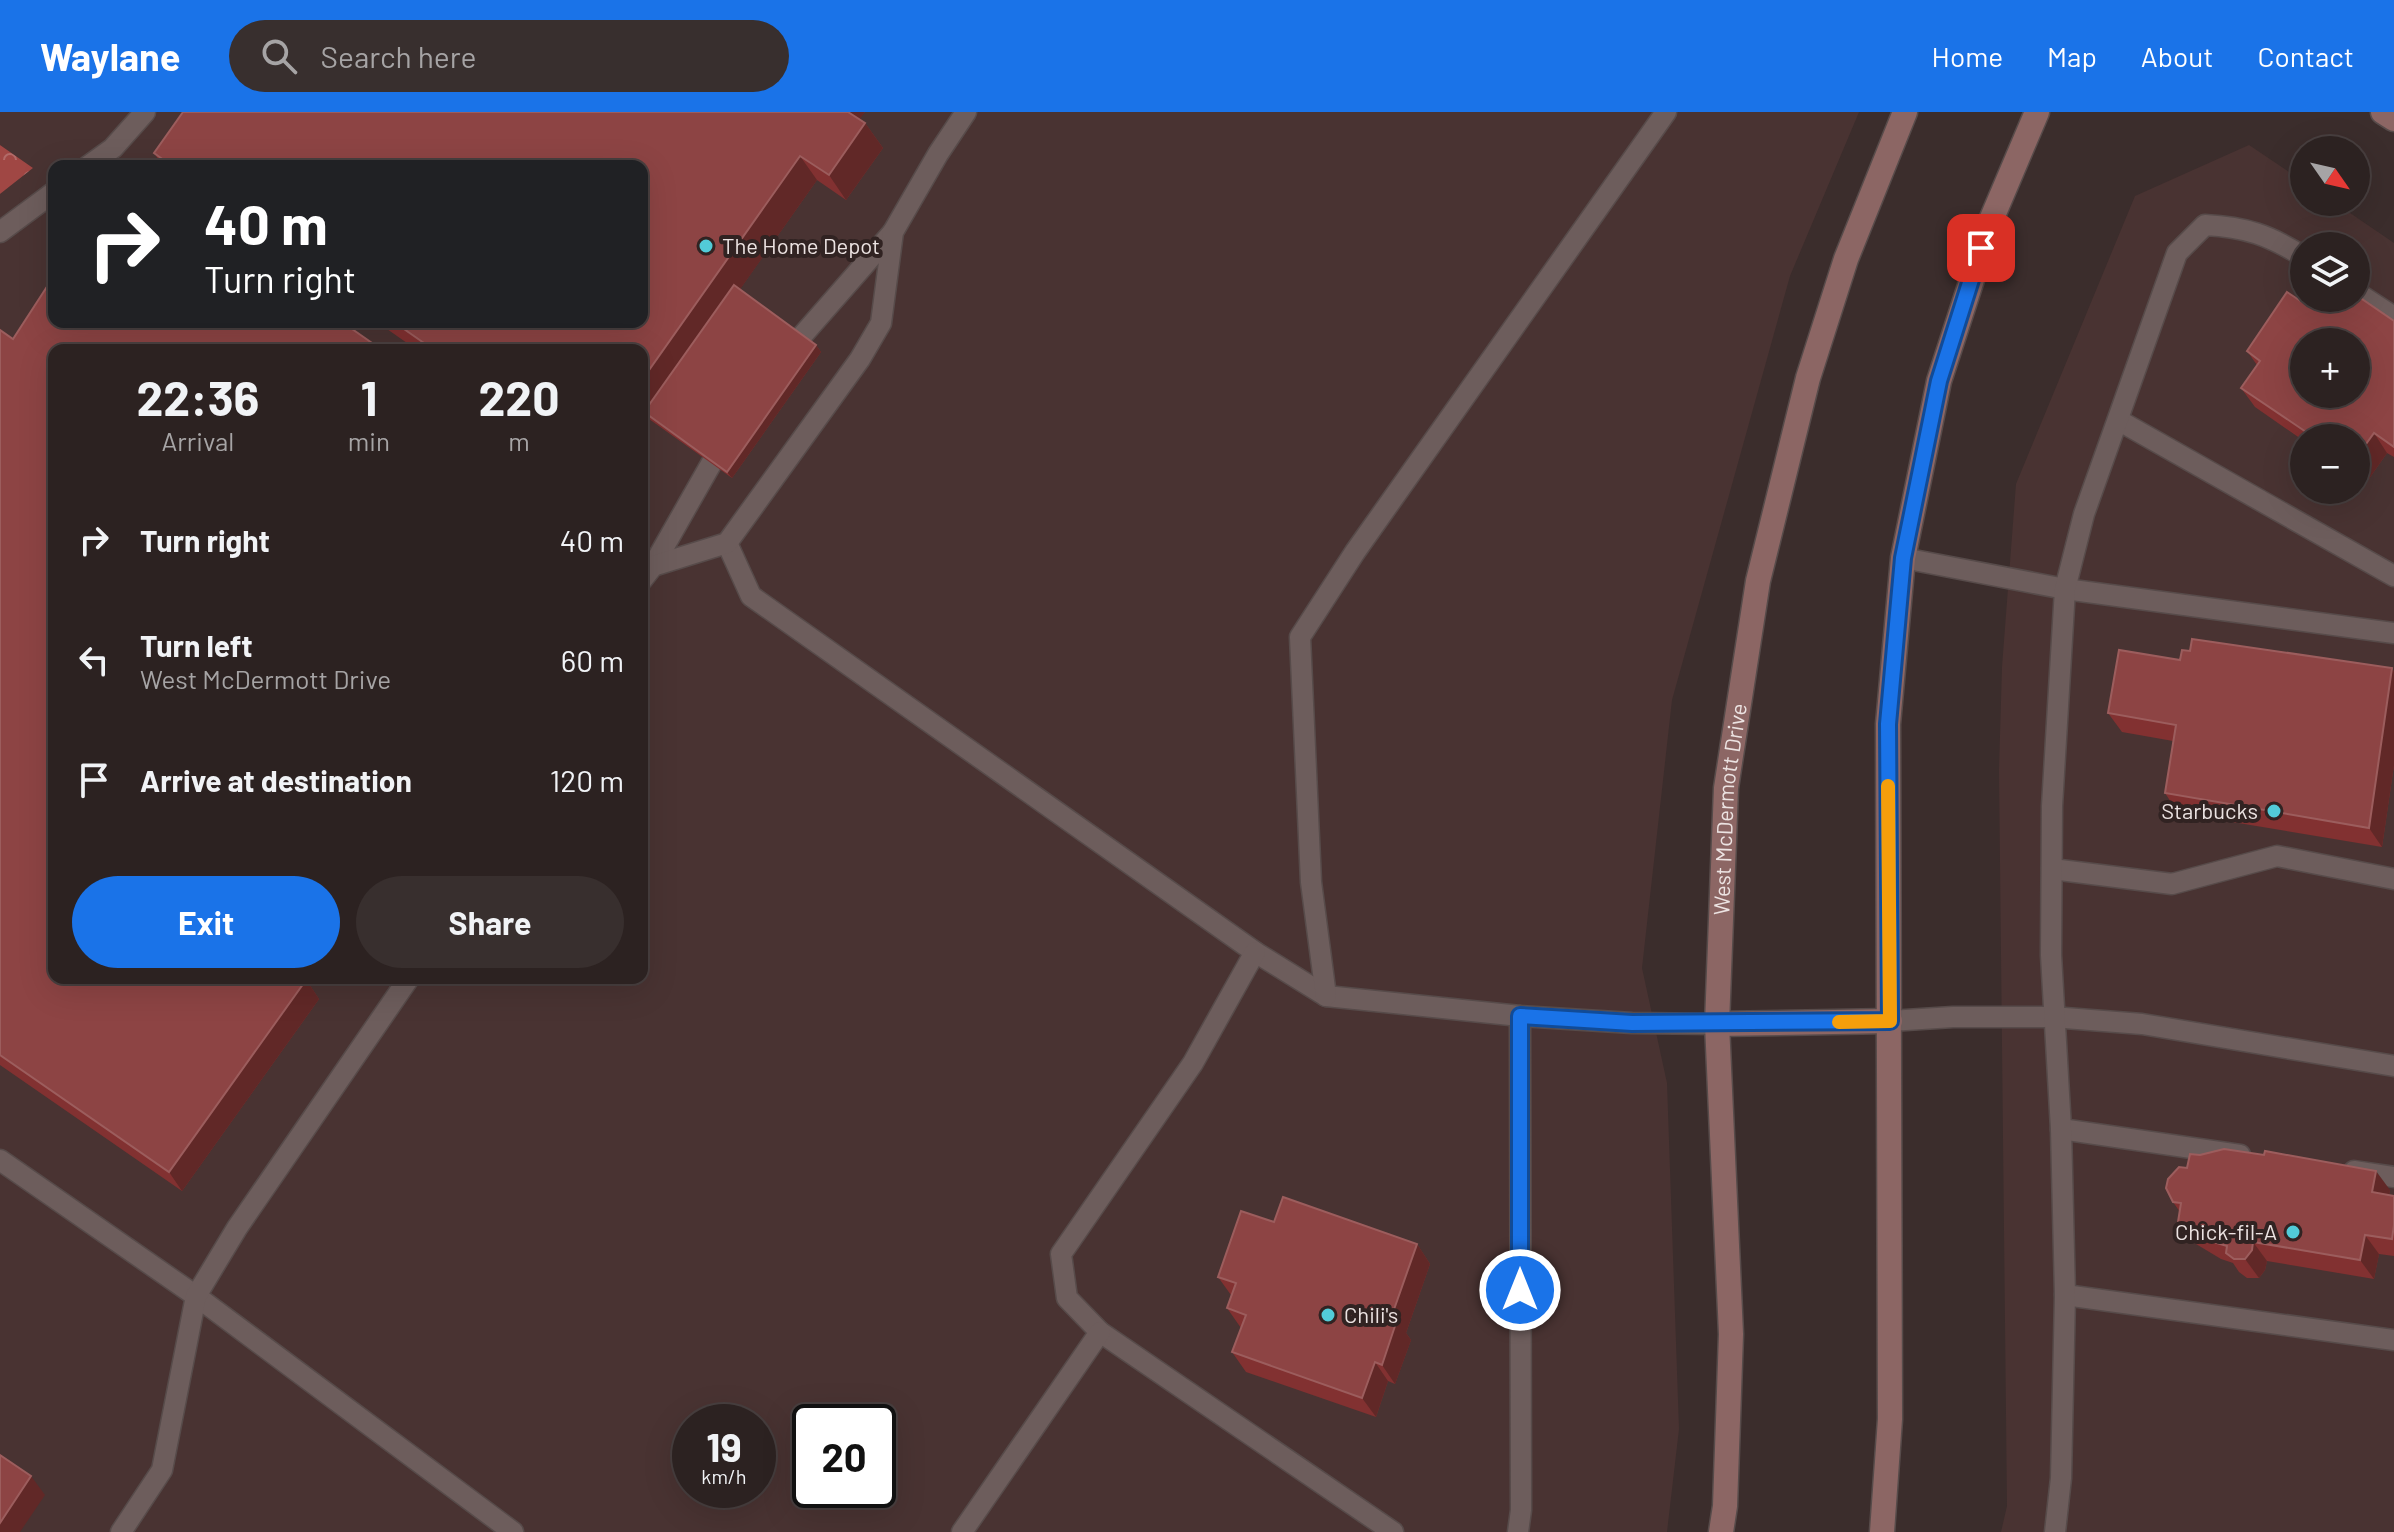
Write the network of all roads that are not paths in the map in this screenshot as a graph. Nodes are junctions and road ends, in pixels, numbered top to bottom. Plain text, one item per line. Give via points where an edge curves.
1 (145, 112) edge
2 (966, 112) edge
3 (1666, 112) edge
4 (1905, 112) edge
5 (2037, 112) edge
6 (2383, 112) edge
7 (2394, 119) edge
8 (96, 160) edge
9 (48, 196) edge
10 (0, 232) edge
11 (893, 232) junction
12 (2290, 248) edge
13 (2370, 301) edge
14 (2394, 317) edge
15 (774, 375) edge
16 (2118, 420) junction
17 (738, 426) edge
18 (727, 543) junction
19 (1903, 558) junction
20 (2391, 569) edge
21 (648, 573) edge
22 (2065, 589) junction
23 (2394, 633) edge
24 (2052, 869) junction
25 (2394, 879) edge
26 (1255, 952) junction
27 (405, 984) edge
28 (1326, 996) junction
29 (1520, 1016) junction
30 (2052, 1017) junction
31 (1890, 1021) junction
32 (1717, 1024) junction
33 (2394, 1066) edge
34 (2061, 1129) junction
35 (2258, 1157) edge
36 (0, 1160) edge
37 (2333, 1168) edge
38 (2394, 1177) edge
39 (2065, 1295) junction
40 (196, 1296) junction
41 (1100, 1332) junction
42 (2394, 1340) edge
43 (121, 1532) edge
44 (513, 1532) edge
45 (962, 1532) edge
46 (1393, 1532) edge
47 (1518, 1532) edge
48 (1721, 1532) edge
49 (1882, 1532) edge
50 (2055, 1532) edge

1 - 8 lane
2 - 11 lane
3 - 28 lane via 1300,637 1311,882
4 - 32 main road, West McDermott Drive via 1846,259 1808,378 1758,581 1726,788
5 - 19 main road via 1992,218 1939,381
6 - 7 main road
9 - 10 lane
11 - 15 lane
11 - 18 lane via 881,323
12 - 16 lane via 2239,227 2205,225 2177,253
13 - 14 lane
16 - 20 lane
16 - 22 lane via 2084,514
17 - 21 lane
18 - 21 lane
18 - 26 lane via 751,596
19 - 22 lane
19 - 31 main road via 1888,724
22 - 23 lane
22 - 24 lane
24 - 25 lane via 2172,884 2277,856
24 - 30 lane
26 - 28 lane
26 - 41 lane via 1193,1063 1061,1254 1067,1298
27 - 40 lane
28 - 29 lane
29 - 32 lane
29 - 47 lane
30 - 31 lane
30 - 33 lane via 2142,1024
30 - 34 lane
31 - 32 main road
31 - 49 main road via 1890,1419
32 - 48 main road, West McDermott Drive via 1731,1334
34 - 35 lane
34 - 39 lane
36 - 40 lane
37 - 38 lane
39 - 42 lane
39 - 50 lane
40 - 43 lane via 162,1470
40 - 44 lane
41 - 45 lane
41 - 46 lane

